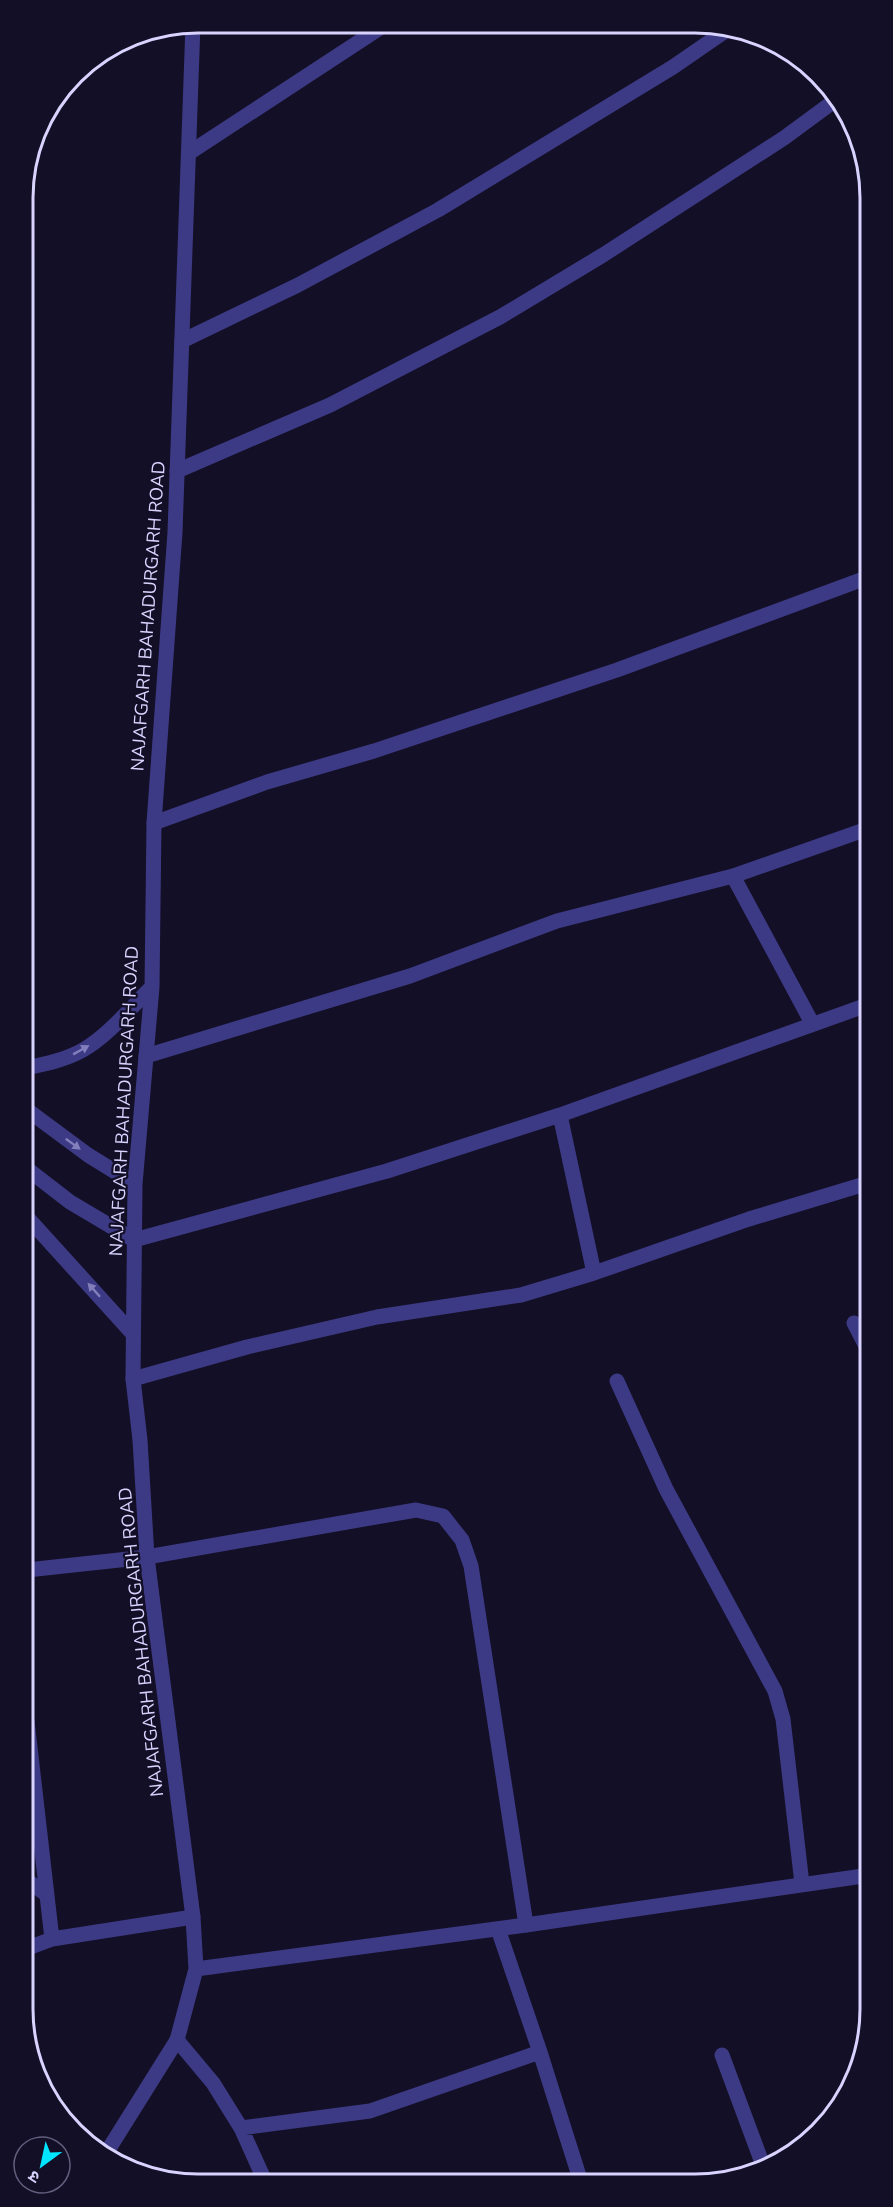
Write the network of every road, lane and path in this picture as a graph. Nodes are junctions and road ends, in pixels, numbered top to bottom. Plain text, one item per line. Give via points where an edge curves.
1 (193, 33) edge
2 (372, 33) edge
3 (720, 35) edge
4 (830, 104) edge
5 (189, 153) junction
6 (182, 341) junction
7 (177, 471) junction
8 (860, 580) edge
9 (154, 823) junction
10 (860, 831) edge
11 (733, 876) junction
12 (152, 987) junction
13 (860, 1007) edge
14 (812, 1023) junction
15 (146, 1056) junction
16 (33, 1067) edge
17 (33, 1114) edge
18 (560, 1115) junction
19 (33, 1173) edge
20 (135, 1184) junction
21 (860, 1185) edge
22 (33, 1224) edge
23 (134, 1240) junction
24 (594, 1272) junction
25 (854, 1323) dead end
26 (133, 1334) junction
27 (860, 1335) edge
28 (133, 1379) junction
29 (617, 1381) dead end
30 (147, 1557) junction
31 (33, 1569) edge
32 (33, 1773) edge
33 (860, 1876) edge
34 (802, 1884) junction
35 (33, 1885) edge
36 (47, 1895) junction
37 (193, 1917) junction
38 (525, 1925) junction
39 (498, 1929) junction
40 (52, 1939) junction
41 (33, 1946) edge
42 (196, 1969) junction
43 (177, 2040) junction
44 (540, 2052) junction
45 (722, 2055) dead end
46 (241, 2128) junction
47 (110, 2148) edge
48 (761, 2160) edge
49 (261, 2174) edge
50 (578, 2174) edge

1 - 5 street, NAJAFGARH BAHADURGARH ROAD
2 - 5 street
3 - 6 street via 438,210
4 - 7 street via 754,158 500,317 330,405
5 - 6 street, NAJAFGARH BAHADURGARH ROAD
6 - 7 street, NAJAFGARH BAHADURGARH ROAD
7 - 9 street, NAJAFGARH BAHADURGARH ROAD
8 - 9 street via 606,674 267,782
9 - 12 street, NAJAFGARH BAHADURGARH ROAD
10 - 11 street
11 - 14 street
11 - 15 street via 557,921 410,976
12 - 15 street, NAJAFGARH BAHADURGARH ROAD
16 -> 12 street via 57,1062 84,1050
13 - 14 street
14 - 18 street
15 - 20 street, NAJAFGARH BAHADURGARH ROAD
17 -> 20 street
18 - 23 street via 387,1171
18 - 24 street
19 - 23 street via 70,1202
20 - 23 street, NAJAFGARH BAHADURGARH ROAD
21 - 24 street
26 -> 22 street
23 - 26 street, NAJAFGARH BAHADURGARH ROAD
24 - 28 street via 521,1295 377,1317
25 - 27 street
26 - 28 street, NAJAFGARH BAHADURGARH ROAD
28 - 30 street, NAJAFGARH BAHADURGARH ROAD
29 - 34 street via 666,1489 775,1691 783,1719
30 - 31 street
30 - 37 street, NAJAFGARH BAHADURGARH ROAD
30 - 38 street via 416,1510 442,1516 462,1540 471,1566
32 - 36 street
33 - 34 street
34 - 38 street
35 - 36 street
36 - 40 street
37 - 40 street
37 - 42 street, NAJAFGARH BAHADURGARH ROAD
38 - 39 street
39 - 42 street
39 - 44 street
40 - 41 street
42 - 43 street, NAJAFGARH BAHADURGARH ROAD
43 - 46 street via 213,2083
43 - 47 street, NAJAFGARH BAHADURGARH ROAD
44 - 46 street via 370,2111
44 - 50 street
45 - 48 street
46 - 49 street

